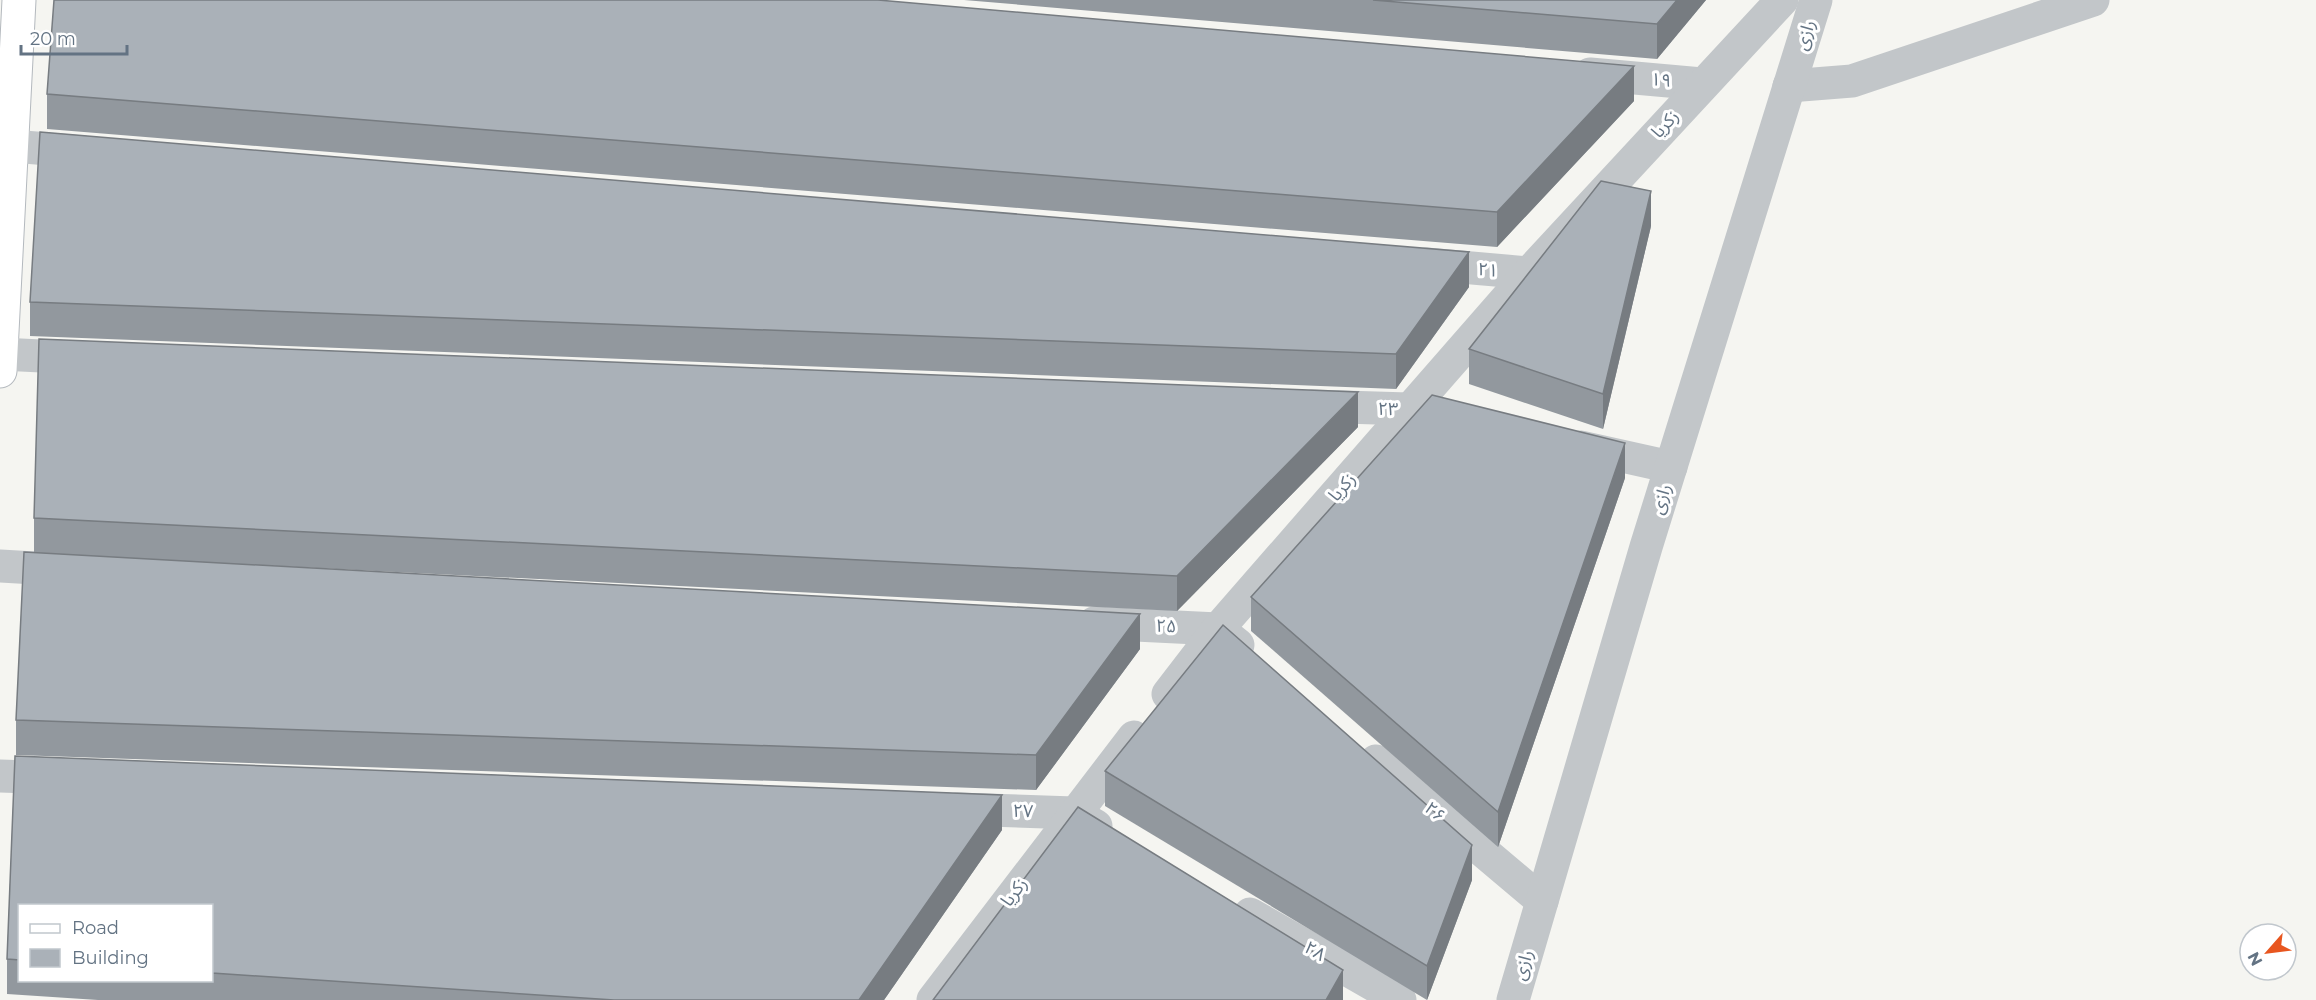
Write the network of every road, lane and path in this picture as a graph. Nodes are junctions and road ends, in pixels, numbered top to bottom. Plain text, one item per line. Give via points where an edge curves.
1 (19, 0) edge
2 (1782, 0) edge
3 (1816, 0) edge
4 (2093, 0) edge
5 (1559, 71) edge
6 (1702, 84) junction
7 (1789, 86) junction
8 (6, 146) edge
9 (107, 154) edge
10 (1397, 262) edge
11 (1529, 273) junction
12 (108, 359) edge
13 (0, 360) edge
14 (1277, 404) edge
15 (1408, 410) junction
16 (1465, 422) edge
17 (1557, 442) edge
18 (1671, 467) junction
19 (0, 566) edge
20 (96, 571) edge
21 (1063, 621) edge
22 (1218, 629) junction
23 (1263, 667) edge
24 (1353, 742) edge
25 (0, 776) edge
26 (84, 779) edge
27 (931, 808) edge
28 (1074, 813) junction
29 (1125, 842) edge
30 (1227, 900) edge
31 (1542, 901) junction
32 (933, 1000) edge
33 (1400, 1000) edge
34 (1513, 1000) edge

1 - 8 main road
2 - 6 street, زکریا
3 - 7 street, رازی
4 - 7 street via 1852,81
5 - 6 street, ۱۹
6 - 11 street, زکریا
7 - 18 street, رازی
8 - 9 street
8 - 13 main road
10 - 11 street, ۲۱
11 - 15 street, زکریا
12 - 13 street
14 - 15 street, ۲۳
15 - 16 street, ۲۳
15 - 22 street, زکریا
17 - 18 street
18 - 31 street, رازی
19 - 20 street
21 - 22 street, ۲۵
22 - 23 street
22 - 28 street, زکریا
24 - 31 street, ۲۶
25 - 26 street
27 - 28 street, ۲۷
28 - 29 street
28 - 32 street, زکریا
30 - 33 street, ۲۸
31 - 34 street, رازی

